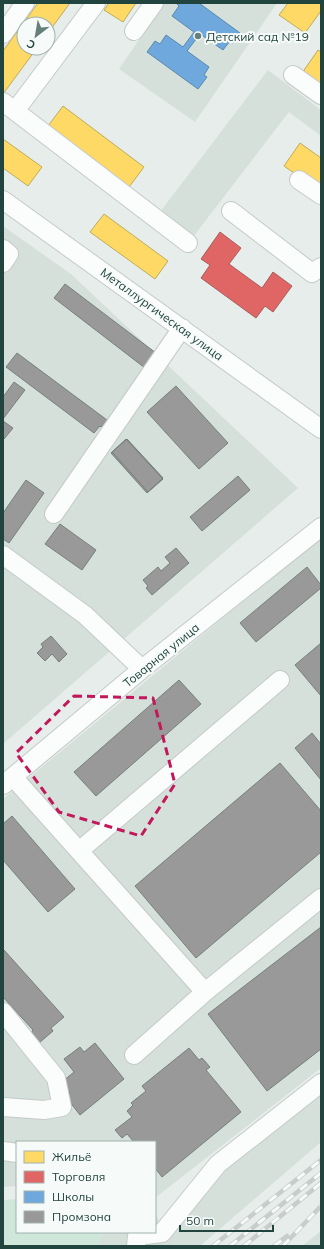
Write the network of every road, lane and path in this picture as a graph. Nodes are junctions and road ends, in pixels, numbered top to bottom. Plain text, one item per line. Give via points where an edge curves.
1 (25, 3) edge
2 (96, 3) edge
3 (154, 3) edge
4 (134, 31) dead end
5 (3, 34) edge
6 (294, 75) dead end
7 (321, 94) edge
8 (9, 107) edge
9 (299, 180) dead end
10 (321, 195) edge
11 (3, 200) edge
12 (231, 211) dead end
13 (188, 243) dead end
14 (3, 249) edge
15 (3, 262) edge
16 (321, 267) edge
17 (182, 328) junction
18 (321, 429) edge
19 (54, 514) dead end
20 (320, 531) edge
21 (3, 555) edge
22 (142, 669) junction
23 (280, 680) dead end
24 (8, 781) edge
25 (79, 851) junction
26 (321, 898) edge
27 (205, 992) junction
28 (3, 1012) edge
29 (134, 1055) dead end
30 (321, 1083) edge
31 (3, 1107) edge
32 (3, 1151) edge
33 (16, 1153) edge
34 (136, 1246) edge

1 - 5 street
2 - 8 street
3 - 4 street
6 - 7 street
8 - 13 street
9 - 10 street
11 - 17 street, Металлургическая улица
12 - 16 street via 312,273
14 - 15 street via 9,254
17 - 18 street, Металлургическая улица
17 - 19 street
20 - 22 street, Товарная улица
21 - 22 street via 85,615
22 - 24 street, Товарная улица
23 - 25 street
24 - 25 street
25 - 27 street
26 - 27 street
27 - 29 street
28 - 31 street via 56,1078 62,1107 44,1110
30 - 34 street via 218,1164 162,1233 137,1236
32 - 33 street

